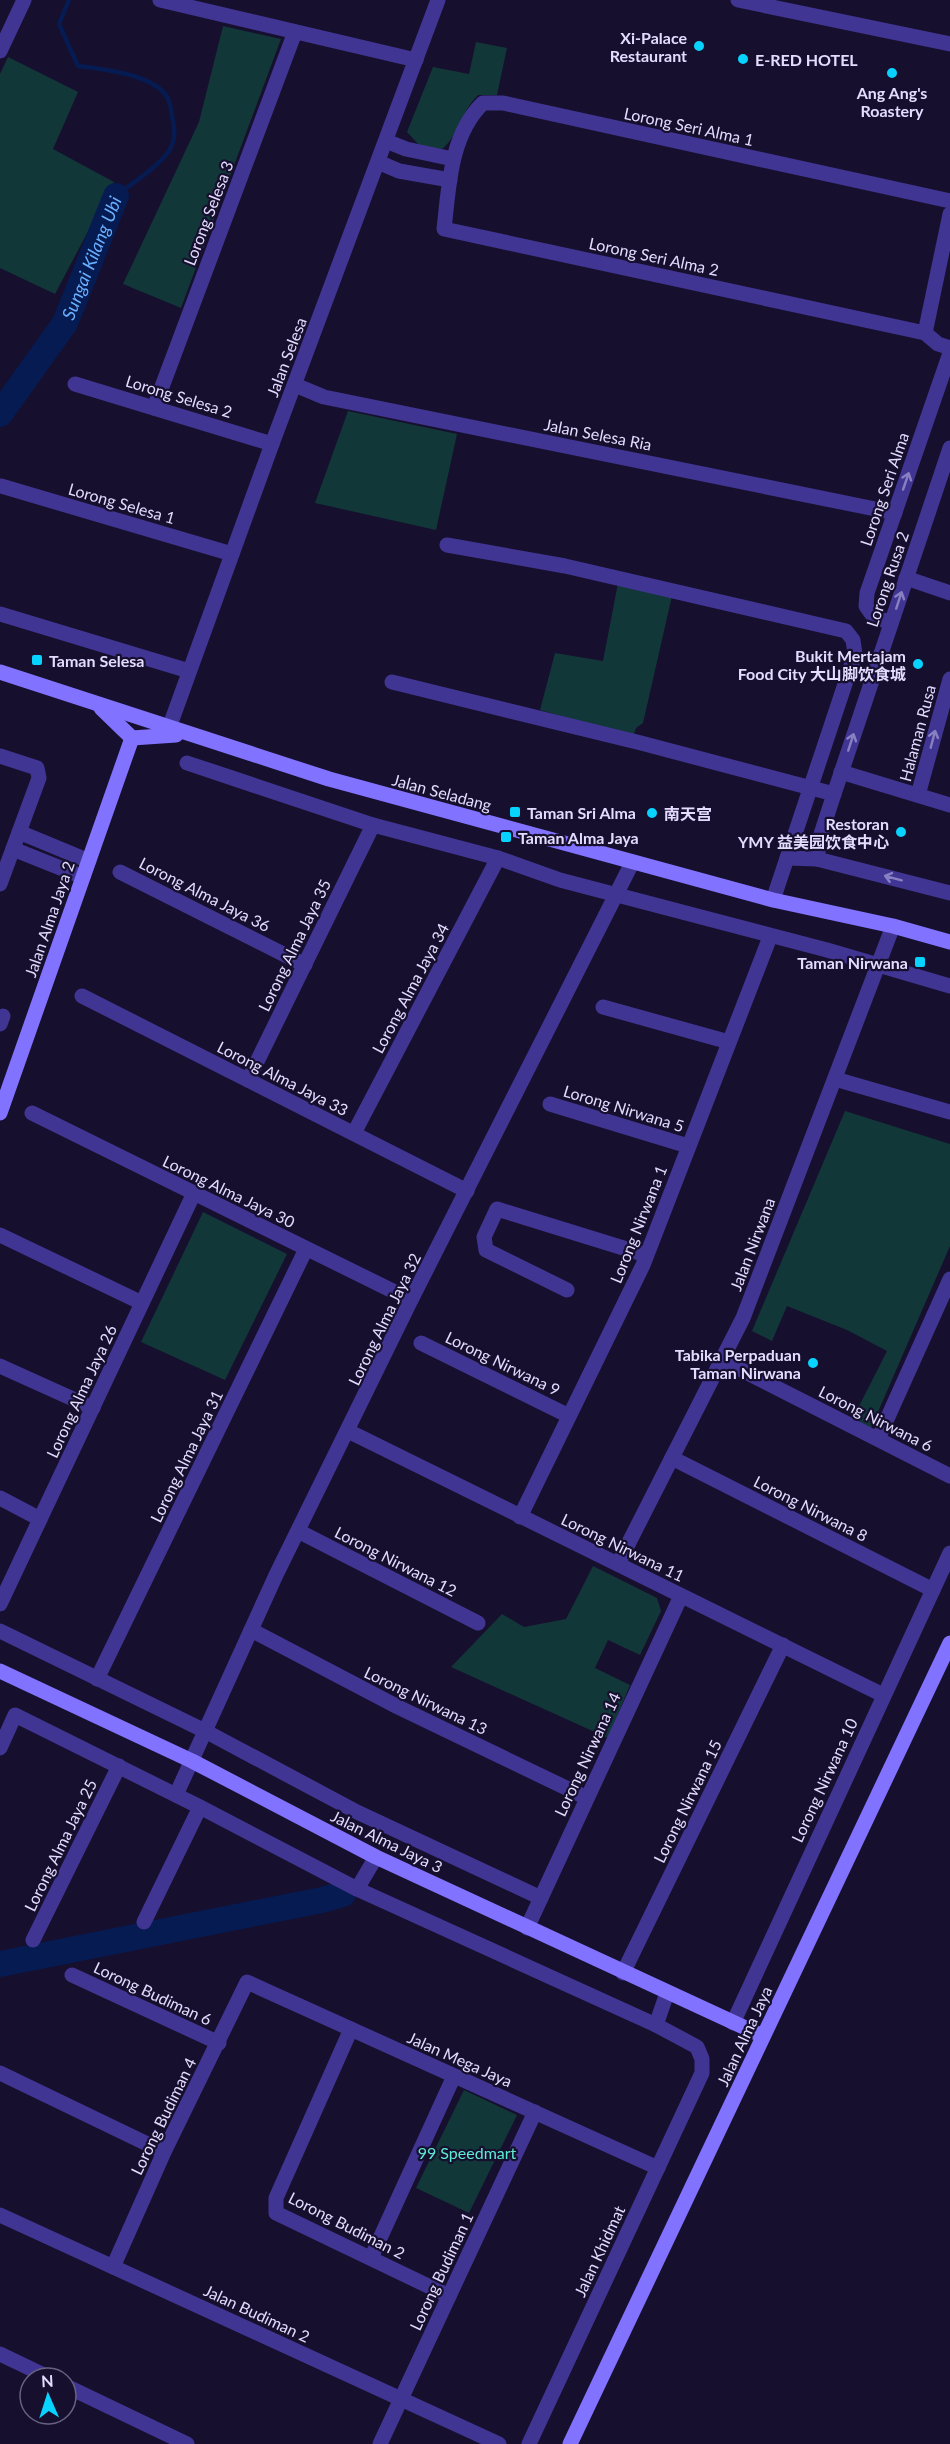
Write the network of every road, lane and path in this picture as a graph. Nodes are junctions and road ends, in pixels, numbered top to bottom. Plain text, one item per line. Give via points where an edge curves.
1 (24, 0) edge
2 (160, 0) edge
3 (438, 0) edge
4 (738, 0) edge
5 (754, 2) edge
6 (295, 32) junction
7 (950, 44) edge
8 (0, 51) edge
9 (416, 60) junction
10 (386, 141) junction
11 (453, 159) junction
12 (378, 162) junction
13 (450, 180) junction
14 (950, 201) edge
15 (950, 214) edge
16 (925, 333) junction
17 (950, 348) edge
18 (950, 353) edge
19 (75, 384) dead end
20 (295, 385) junction
21 (154, 408) junction
22 (272, 444) junction
23 (950, 448) edge
24 (1, 486) edge
25 (895, 513) junction
26 (447, 545) dead end
27 (232, 554) junction
28 (906, 578) junction
29 (950, 593) edge
30 (0, 614) edge
31 (891, 623) junction
32 (855, 654) junction
33 (878, 662) junction
34 (189, 671) junction
35 (0, 672) edge
36 (950, 680) edge
37 (392, 682) dead end
38 (98, 706) junction
39 (169, 728) junction
40 (194, 736) junction
41 (132, 738) junction
42 (0, 756) edge
43 (187, 763) dead end
44 (841, 772) junction
45 (810, 787) junction
46 (834, 794) junction
47 (918, 795) junction
48 (950, 805) edge
49 (373, 825) junction
50 (19, 832) junction
51 (13, 849) junction
52 (498, 858) junction
53 (787, 858) junction
54 (817, 859) junction
55 (89, 861) junction
56 (632, 863) junction
57 (120, 872) dead end
58 (83, 877) junction
59 (0, 884) edge
60 (950, 893) edge
61 (615, 894) junction
62 (773, 900) junction
63 (893, 926) junction
64 (770, 936) junction
65 (950, 942) edge
66 (304, 965) junction
67 (878, 965) junction
68 (950, 986) edge
69 (82, 996) dead end
70 (603, 1007) dead end
71 (729, 1042) junction
72 (835, 1079) junction
73 (248, 1080) junction
74 (550, 1104) dead end
75 (950, 1112) edge
76 (0, 1113) edge
77 (32, 1113) dead end
78 (354, 1134) junction
79 (688, 1146) junction
80 (467, 1191) junction
81 (194, 1193) junction
82 (0, 1235) edge
83 (306, 1249) junction
84 (646, 1255) junction
85 (950, 1279) edge
86 (567, 1290) dead end
87 (411, 1300) junction
88 (142, 1304) junction
89 (421, 1343) dead end
90 (722, 1360) junction
91 (0, 1366) edge
92 (93, 1408) junction
93 (569, 1416) junction
94 (348, 1431) junction
95 (878, 1439) junction
96 (672, 1458) junction
97 (950, 1476) edge
98 (0, 1498) edge
99 (520, 1517) junction
100 (40, 1519) junction
101 (298, 1531) junction
102 (950, 1553) edge
103 (618, 1564) junction
104 (933, 1590) junction
105 (681, 1596) junction
106 (0, 1604) edge
107 (478, 1623) dead end
108 (252, 1630) junction
109 (0, 1631) edge
110 (950, 1643) edge
111 (783, 1645) junction
112 (0, 1671) edge
113 (98, 1679) junction
114 (883, 1695) junction
115 (205, 1731) junction
116 (0, 1748) edge
117 (192, 1761) junction
118 (119, 1767) junction
119 (176, 1795) junction
120 (587, 1798) junction
121 (200, 1807) junction
122 (376, 1857) junction
123 (357, 1889) junction
124 (541, 1898) junction
125 (144, 1922) dead end
126 (526, 1928) junction
127 (33, 1940) dead end
128 (624, 1973) junction
129 (72, 1976) dead end
130 (247, 1982) joint
131 (667, 1993) junction
132 (733, 2023) junction
133 (656, 2025) junction
134 (351, 2029) junction
135 (763, 2036) junction
136 (219, 2043) junction
137 (0, 2073) edge
138 (454, 2076) junction
139 (536, 2112) junction
140 (164, 2152) junction
141 (658, 2168) junction
142 (0, 2215) edge
143 (371, 2258) junction
144 (113, 2267) junction
145 (449, 2296) junction
146 (0, 2354) edge
147 (25, 2366) edge
148 (78, 2392) edge
149 (401, 2399) junction
150 (187, 2444) edge
151 (380, 2444) edge
152 (499, 2444) edge
153 (529, 2444) edge
154 (570, 2444) edge

1 - 8 street
2 - 6 street
3 - 9 street, Jalan Selesa
4 - 5 street
5 - 7 street
6 - 9 street
6 - 21 street, Lorong Selesa 3
9 - 10 street, Jalan Selesa
10 - 11 street
10 - 12 street, Jalan Selesa
11 - 13 street, Lorong Seri Alma 2
11 - 14 street, Lorong Seri Alma 1 via 472,115 483,104 503,103
12 - 13 street via 399,171
12 - 20 street, Jalan Selesa
13 - 16 street, Lorong Seri Alma 2 via 444,229
15 - 16 street
16 - 17 street
25 -> 18 street, Lorong Seri Alma
19 - 21 street, Lorong Selesa 2
20 - 22 street, Jalan Selesa
20 - 25 street, Jalan Selesa Ria via 324,397
21 - 22 street, Lorong Selesa 2
22 - 27 street, Jalan Selesa
23 - 28 street, Lorong Rusa 2
24 - 27 street, Lorong Selesa 1
25 - 31 street, Lorong Seri Alma via 866,606 873,616
26 - 32 street via 565,566 846,631 854,640
27 - 34 street, Jalan Selesa
28 - 29 street
31 -> 28 street, Lorong Rusa 2
30 - 34 street
31 - 33 street, Lorong Rusa 2
32 - 33 street
32 - 45 street
44 -> 33 street, Lorong Rusa 2
34 - 39 street, Jalan Selesa
35 - 38 street, Jalan Seladang
47 -> 36 street, Halaman Rusa
37 - 45 street
38 - 39 street, Jalan Seladang
38 - 41 street
39 - 40 street, Jalan Seladang
40 - 41 street
40 - 56 street, Jalan Seladang via 329,779
41 - 55 street, Jalan Alma Jaya 2
42 - 50 street via 37,768 39,778
43 - 49 street
44 - 46 street, Lorong Rusa 2
44 - 47 street, Halaman Rusa
45 - 46 street
45 - 53 street
46 - 54 street, Lorong Rusa 2
47 - 48 street, Halaman Rusa
49 - 52 street
49 - 66 street, Lorong Alma Jaya 35
50 - 51 street
50 - 55 street
51 - 58 street
51 - 59 street
52 - 61 street
52 - 78 street, Lorong Alma Jaya 34
53 - 54 street
53 - 62 street
60 -> 54 street
55 - 58 street, Jalan Alma Jaya 2
56 - 61 street, Lorong Alma Jaya 32
56 - 62 street, Jalan Seladang
57 - 66 street, Lorong Alma Jaya 36
58 - 76 street, Jalan Alma Jaya 2
61 - 64 street
61 - 80 street, Lorong Alma Jaya 32
62 - 63 street, Jalan Seladang
63 - 65 street, Jalan Seladang
63 - 67 street, Jalan Nirwana
64 - 67 street
64 - 71 street, Lorong Nirwana 1
66 - 73 street, Lorong Alma Jaya 35
67 - 68 street
67 - 72 street, Jalan Nirwana
69 - 73 street, Lorong Alma Jaya 33
70 - 71 street
71 - 79 street, Lorong Nirwana 1
72 - 75 street
72 - 90 street, Jalan Nirwana via 743,1318
73 - 78 street, Lorong Alma Jaya 33
74 - 79 street, Lorong Nirwana 5
77 - 81 street, Lorong Alma Jaya 30
78 - 80 street, Lorong Alma Jaya 33
79 - 84 street, Lorong Nirwana 1
80 - 87 street, Lorong Alma Jaya 32
81 - 83 street, Lorong Alma Jaya 30
81 - 88 street, Lorong Alma Jaya 26
82 - 88 street
83 - 87 street, Lorong Alma Jaya 30
83 - 113 street, Lorong Alma Jaya 31
84 - 86 street via 497,1209 484,1237 486,1250
84 - 93 street, Lorong Nirwana 1
85 - 95 street
87 - 94 street, Lorong Alma Jaya 32
88 - 92 street, Lorong Alma Jaya 26
89 - 93 street, Lorong Nirwana 9
90 - 95 street, Lorong Nirwana 6
90 - 96 street, Jalan Nirwana
91 - 92 street
92 - 100 street, Lorong Alma Jaya 26
93 - 99 street, Lorong Nirwana 1
94 - 99 street, Lorong Nirwana 11
94 - 101 street, Lorong Alma Jaya 32
95 - 97 street, Lorong Nirwana 6
96 - 103 street, Jalan Nirwana
96 - 104 street, Lorong Nirwana 8
98 - 100 street
99 - 103 street, Lorong Nirwana 11
100 - 106 street, Lorong Alma Jaya 26
101 - 107 street, Lorong Nirwana 12
101 - 108 street, Lorong Alma Jaya 32
102 - 104 street, Lorong Nirwana 10
103 - 105 street, Lorong Nirwana 11
104 - 114 street, Lorong Nirwana 10
105 - 111 street, Lorong Nirwana 11
105 - 120 street, Lorong Nirwana 14
108 - 115 street, Lorong Alma Jaya 32
108 - 120 street, Lorong Nirwana 13 via 398,1707
109 - 113 street, Jalan Alma Jaya 3
110 - 135 street, Jalan Alma Jaya
111 - 114 street, Lorong Nirwana 11
111 - 128 street, Lorong Nirwana 15
112 - 117 street, Jalan Alma Jaya 3
113 - 115 street, Jalan Alma Jaya 3
114 - 132 street, Lorong Nirwana 10
115 - 117 street, Lorong Alma Jaya 32
115 - 124 street, Jalan Alma Jaya 3 via 357,1812
116 - 118 street via 15,1715
117 - 119 street, Lorong Alma Jaya 32
117 - 122 street, Jalan Alma Jaya 3
118 - 119 street
118 - 127 street, Lorong Alma Jaya 25
119 - 121 street
120 - 124 street, Lorong Nirwana 14
121 - 123 street
121 - 125 street
122 - 123 street
122 - 126 street, Jalan Alma Jaya 3
123 - 133 street
124 - 126 street, Lorong Nirwana 14
126 - 128 street, Jalan Alma Jaya 3
128 - 131 street, Jalan Alma Jaya 3
129 - 136 street, Lorong Budiman 6
130 - 134 street, Jalan Mega Jaya
130 - 136 street, Lorong Budiman 4
131 - 132 street, Jalan Alma Jaya 3
131 - 133 street
132 - 135 street, Jalan Alma Jaya 3
133 - 141 street, Jalan Khidmat via 697,2046 702,2059 702,2073
134 - 138 street, Jalan Mega Jaya
134 - 143 street, Lorong Budiman 2 via 276,2198 276,2213
135 - 154 street, Jalan Alma Jaya
136 - 140 street, Lorong Budiman 4
137 - 140 street
138 - 139 street, Jalan Mega Jaya
138 - 143 street
139 - 141 street, Jalan Mega Jaya
139 - 145 street, Lorong Budiman 1
140 - 144 street, Lorong Budiman 4
141 - 153 street, Jalan Khidmat
142 - 144 street, Jalan Budiman 2
143 - 145 street, Lorong Budiman 2
144 - 149 street, Jalan Budiman 2
145 - 149 street, Lorong Budiman 1
146 - 147 street
148 - 150 street
149 - 151 street, Lorong Budiman 1
149 - 152 street, Jalan Budiman 2

